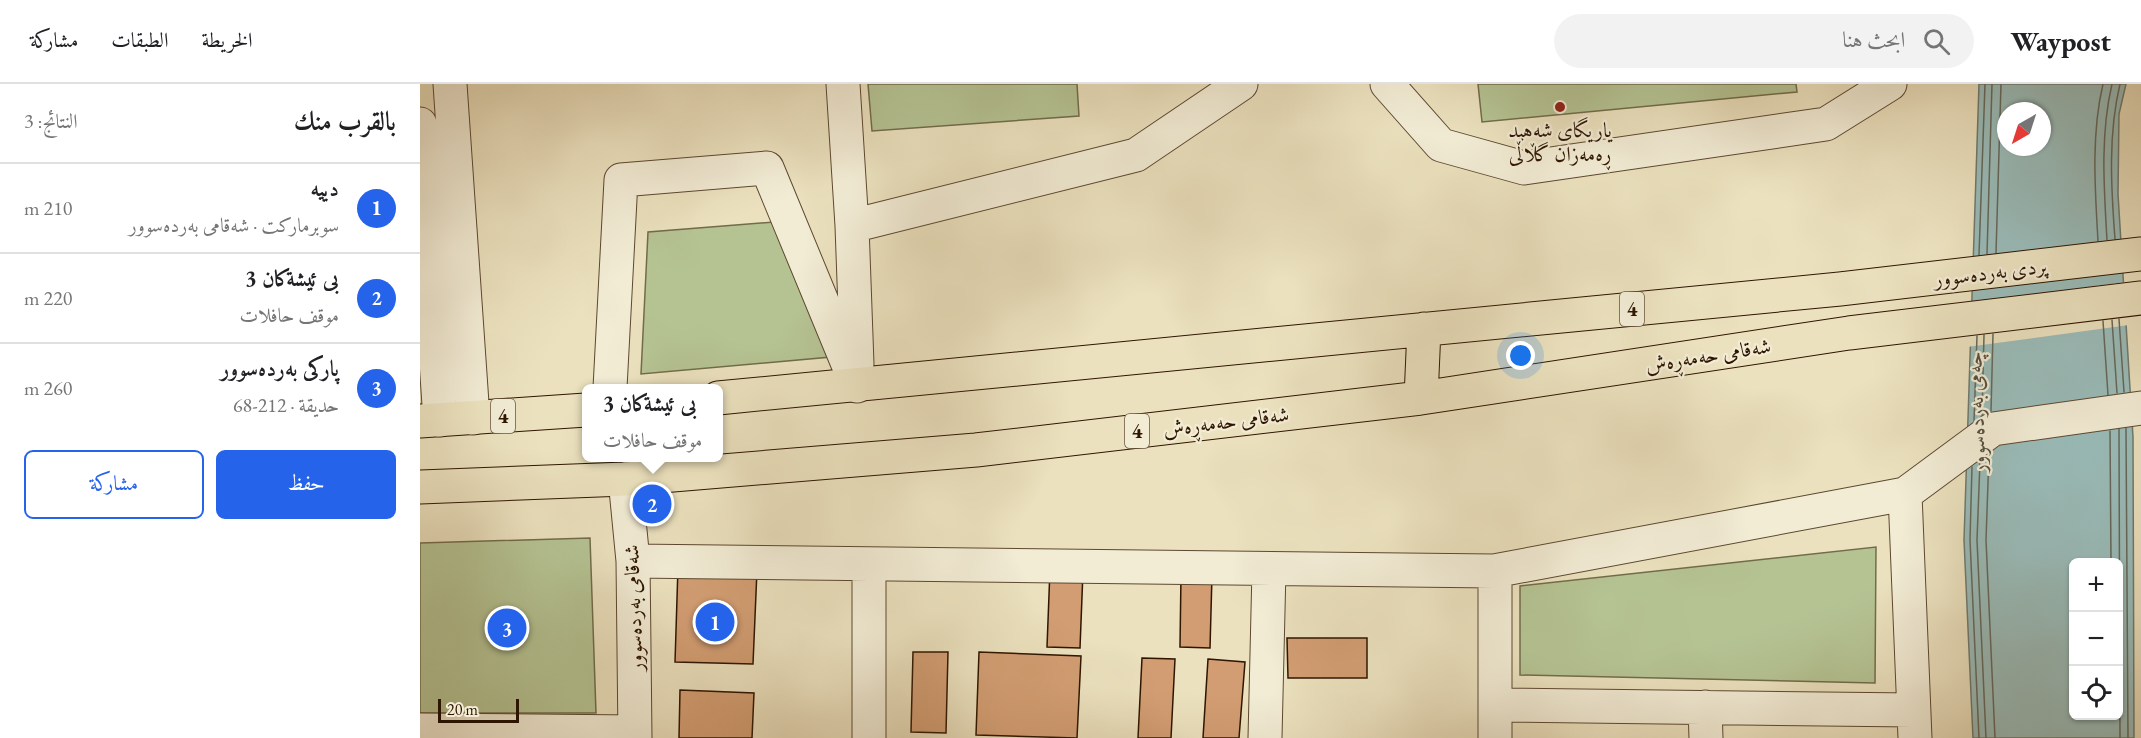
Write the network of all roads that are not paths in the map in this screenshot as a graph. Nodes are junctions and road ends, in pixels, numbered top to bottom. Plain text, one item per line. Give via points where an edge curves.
1 (450, 84) edge
2 (843, 84) edge
3 (1241, 84) edge
4 (1387, 84) edge
5 (1890, 84) edge
6 (420, 124) edge
7 (421, 157) edge
8 (852, 226) junction
9 (2141, 254) edge
10 (2141, 298) edge
11 (1424, 330) junction
12 (1849, 333) joint
13 (470, 363) junction
14 (428, 366) edge
15 (610, 384) edge
16 (858, 386) junction
17 (723, 398) edge
18 (1420, 398) junction
19 (2141, 408) edge
20 (582, 410) edge
21 (473, 418) junction
22 (430, 420) edge
23 (625, 479) junction
24 (420, 487) edge
25 (1905, 495) junction
26 (633, 561) junction
27 (869, 564) junction
28 (1269, 569) junction
29 (1495, 571) junction
30 (1495, 705) junction
31 (1705, 723) edge
32 (1914, 724) edge
33 (420, 730) edge
34 (635, 735) edge
35 (869, 738) edge
36 (1265, 738) edge
37 (1495, 738) edge

1 - 13 street
2 - 8 street
3 - 8 street via 1136,155
4 - 5 street via 1440,145 1524,168 1826,124
6 - 7 street
7 - 14 street
8 - 16 street
9 - 11 highway, پردی بەردەسوور / 4 via 1840,289
10 - 12 highway, پردی بەردەسوور / 4
11 - 16 highway, 4
11 - 18 highway
12 - 18 highway, شەقامی حەمەڕەش / 4
13 - 14 street
13 - 21 street
14 - 22 street
15 - 16 street via 621,180 767,168
16 - 17 highway, 4
18 - 23 highway, شەقامی حەمەڕەش / 4 via 976,450
19 - 25 street via 1993,429
20 - 21 highway, 4
21 - 22 highway, 4
23 - 24 highway, شەقامی حەمەڕەش / 4
23 - 26 street, شەقامی بەردەسوور
25 - 29 street
25 - 32 street
26 - 27 street
26 - 34 street, شەقامی بەردەسوور
27 - 28 street
27 - 35 street
28 - 29 street
28 - 36 street
29 - 30 street
30 - 31 street
30 - 37 street
31 - 32 street
33 - 34 street

